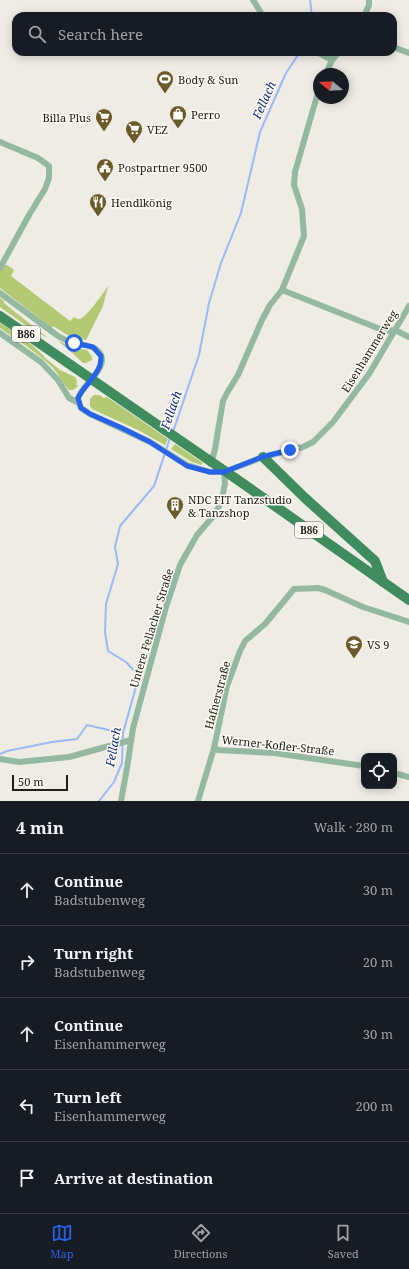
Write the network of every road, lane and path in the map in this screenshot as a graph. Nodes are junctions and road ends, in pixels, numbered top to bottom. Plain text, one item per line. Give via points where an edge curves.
1 (253, 0) edge
2 (369, 0) edge
3 (260, 12) edge
4 (366, 12) edge
5 (397, 48) edge
6 (409, 53) edge
7 (324, 56) edge
8 (336, 56) edge
9 (332, 60) junction
10 (329, 68) edge
11 (315, 104) edge
12 (0, 142) edge
13 (0, 268) edge
14 (282, 290) junction
15 (0, 293) edge
16 (409, 306) edge
17 (0, 316) edge
18 (395, 330) junction
19 (0, 333) edge
20 (409, 338) edge
21 (92, 379) junction
22 (79, 403) junction
23 (262, 457) junction
24 (210, 472) junction
25 (224, 472) junction
26 (383, 582) junction
27 (409, 600) edge
28 (409, 622) edge
29 (131, 740) junction
30 (214, 748) junction
31 (0, 759) edge
32 (361, 766) edge
33 (397, 774) edge
34 (409, 777) edge
35 (121, 801) edge
36 (198, 801) edge

1 - 3 street
2 - 4 street
5 - 6 street
7 - 9 street
8 - 9 street
9 - 10 street
11 - 14 street via 295,172 294,186 302,209 304,236
12 - 13 street via 38,158 49,166 49,178
14 - 18 street via 380,329
14 - 24 street via 262,320 238,375 223,401
15 - 21 street via 66,341 97,350 101,356 101,364
16 - 18 street, Eisenhammerweg
17 - 21 main road, B86
18 - 20 street
18 - 23 street, Eisenhammerweg via 369,374 333,422 313,442
19 - 22 street, Eisenhammerweg via 41,362 58,380 69,398
21 - 22 street via 80,394
21 - 26 main road, B86, bridge
22 - 24 street, Eisenhammerweg via 81,408 90,414 162,449 187,466
23 - 25 street, Eisenhammerweg
23 - 26 main road via 375,561
24 - 25 street, Eisenhammerweg
25 - 29 street, Untere Fellacher Straße via 222,499 216,513 197,535 180,565 153,652
26 - 27 main road, B86
28 - 30 street, Hafnerstraße via 363,607 325,590 294,589 265,624 246,641 240,651 228,686
29 - 31 street via 68,757 19,762
29 - 35 street, Untere Fellacher Straße
30 - 32 street, Werner-Kofler-Straße via 274,753
30 - 36 street, Hafnerstraße
33 - 34 street

